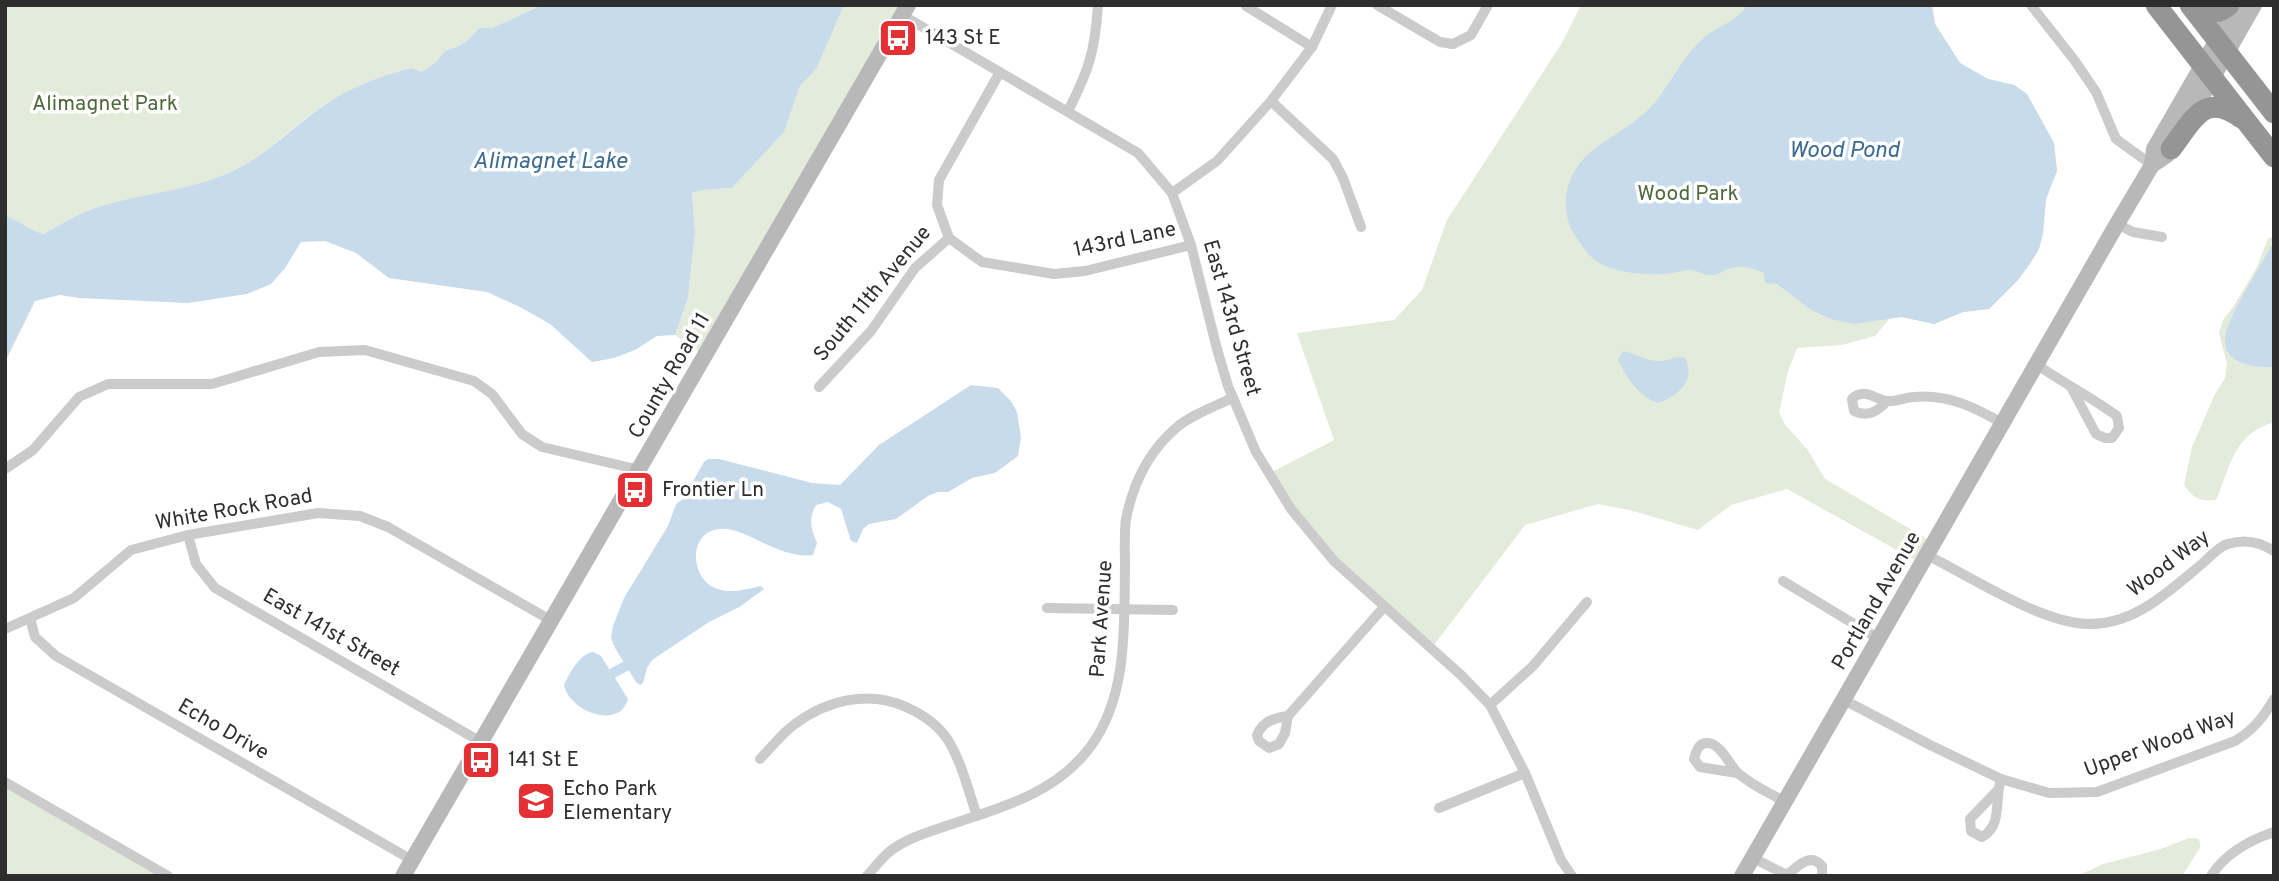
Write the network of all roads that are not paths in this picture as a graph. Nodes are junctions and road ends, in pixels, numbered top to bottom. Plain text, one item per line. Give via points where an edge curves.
1 (1098, 5) edge
2 (1332, 5) edge
3 (1377, 5) edge
4 (1488, 5) edge
5 (2031, 5) edge
6 (2156, 5) edge
7 (2192, 5) edge
8 (2229, 5) edge
9 (2237, 5) edge
10 (2254, 5) edge
11 (1246, 6) edge
12 (905, 10) edge
13 (1312, 47) junction
14 (2222, 47) junction
15 (2208, 71) junction
16 (1000, 72) junction
17 (1271, 101) junction
18 (1068, 111) junction
19 (2274, 113) edge
20 (2249, 125) junction
21 (2171, 149) junction
22 (2274, 157) edge
23 (2152, 165) junction
24 (1172, 193) junction
25 (2117, 224) junction
26 (1360, 227) dead end
27 (2162, 237) dead end
28 (949, 238) junction
29 (1191, 245) junction
30 (2036, 364) junction
31 (819, 387) dead end
32 (2071, 387) junction
33 (1232, 398) junction
34 (1887, 401) dead end
35 (2002, 423) junction
36 (5, 468) edge
37 (640, 470) junction
38 (188, 535) junction
39 (2274, 535) edge
40 (2271, 549) edge
41 (1927, 555) junction
42 (1783, 581) dead end
43 (1587, 602) dead end
44 (1384, 607) junction
45 (1047, 608) dead end
46 (1124, 609) junction
47 (1173, 610) dead end
48 (30, 618) junction
49 (552, 621) junction
50 (5, 629) edge
51 (1879, 639) junction
52 (1844, 699) junction
53 (2274, 699) edge
54 (1490, 705) junction
55 (1288, 716) dead end
56 (481, 741) junction
57 (760, 759) dead end
58 (1737, 773) dead end
59 (1525, 774) junction
60 (2001, 779) junction
61 (5, 782) edge
62 (1997, 791) dead end
63 (1785, 802) junction
64 (1439, 808) dead end
65 (977, 816) junction
66 (2274, 832) edge
67 (1753, 858) junction
68 (412, 860) junction
69 (1788, 875) edge
70 (168, 876) edge
71 (403, 876) edge
72 (867, 876) edge
73 (1572, 876) edge
74 (1742, 876) edge
75 (1822, 876) edge
76 (2211, 876) edge

1 - 18 street via 1086,77
2 - 13 street
3 - 4 street via 1440,42 1453,44 1471,35
5 - 23 street via 2096,92 2116,139
6 - 15 highway
7 - 8 highway via 2215,13
7 - 14 highway
9 - 14 street, Portland Avenue
10 - 14 street, Portland Avenue
11 - 13 street
12 - 16 street, East 143rd Street
12 - 37 street, County Road 11
13 - 17 street
14 - 15 street, Portland Avenue
14 - 19 highway
15 - 20 highway
15 - 21 street, Portland Avenue
15 - 23 street, Portland Avenue via 2154,149
16 - 18 street, East 143rd Street
16 - 28 street, South 11th Avenue via 940,180 937,205
17 - 24 street via 1217,161
17 - 26 street via 1333,159
18 - 24 street, East 143rd Street via 1138,153
20 - 21 highway via 2227,109 2207,108
20 - 22 highway
21 - 23 street, Portland Avenue
23 - 25 street, Portland Avenue
24 - 29 street, East 143rd Street
25 - 27 street
25 - 30 street, Portland Avenue
28 - 29 street, 143rd Lane via 982,262 1054,274
28 - 31 street, South 11th Avenue via 915,268 871,331
29 - 33 street, East 143rd Street
30 - 32 street
30 - 35 street, Portland Avenue
32 - 32 street via 2096,434 2112,438 2119,428 2117,416
33 - 44 street, East 143rd Street via 1256,452 1292,509 1334,561
33 - 46 street, Park Avenue via 1178,426 1141,471 1126,520
34 - 35 street via 1939,397 1967,404
35 - 41 street, Portland Avenue
36 - 37 street via 33,450 79,397 108,384 212,384 319,352 365,350 474,381 492,394 522,434 542,447
37 - 49 street, County Road 11
38 - 48 street, White Rock Road via 131,550 74,598
38 - 49 street, White Rock Road via 318,513 359,516 388,527
38 - 56 street, East 141st Street via 196,564 215,588
39 - 40 street, Wood Way
40 - 41 street, Wood Way via 2247,540 2226,544 2147,609 2091,625 2045,616
41 - 51 street, Portland Avenue
42 - 51 street
43 - 54 street via 1533,666
44 - 54 street, East 143rd Street
44 - 55 street
45 - 46 street
46 - 47 street
46 - 65 street, Park Avenue via 1118,684 1092,745 1046,788
48 - 50 street, White Rock Road
48 - 68 street, Echo Drive via 36,637 56,656
49 - 56 street, County Road 11
51 - 52 street, Portland Avenue
52 - 60 street, Upper Wood Way
52 - 63 street, Portland Avenue
53 - 60 street, Upper Wood Way via 2252,731 2235,741 2097,792 2049,793
54 - 59 street, East 143rd Street
56 - 68 street, County Road 11
57 - 65 street via 794,724 828,705 859,697 892,700 923,714 946,737
58 - 63 street
59 - 64 street
59 - 73 street, East 143rd Street
60 - 62 street
61 - 70 street
63 - 67 street, Portland Avenue
65 - 72 street, Park Avenue via 918,835 889,852
66 - 76 street via 2230,855
67 - 69 street
67 - 74 street, Portland Avenue
68 - 71 street, County Road 11
69 - 75 street via 1811,859 1822,866

